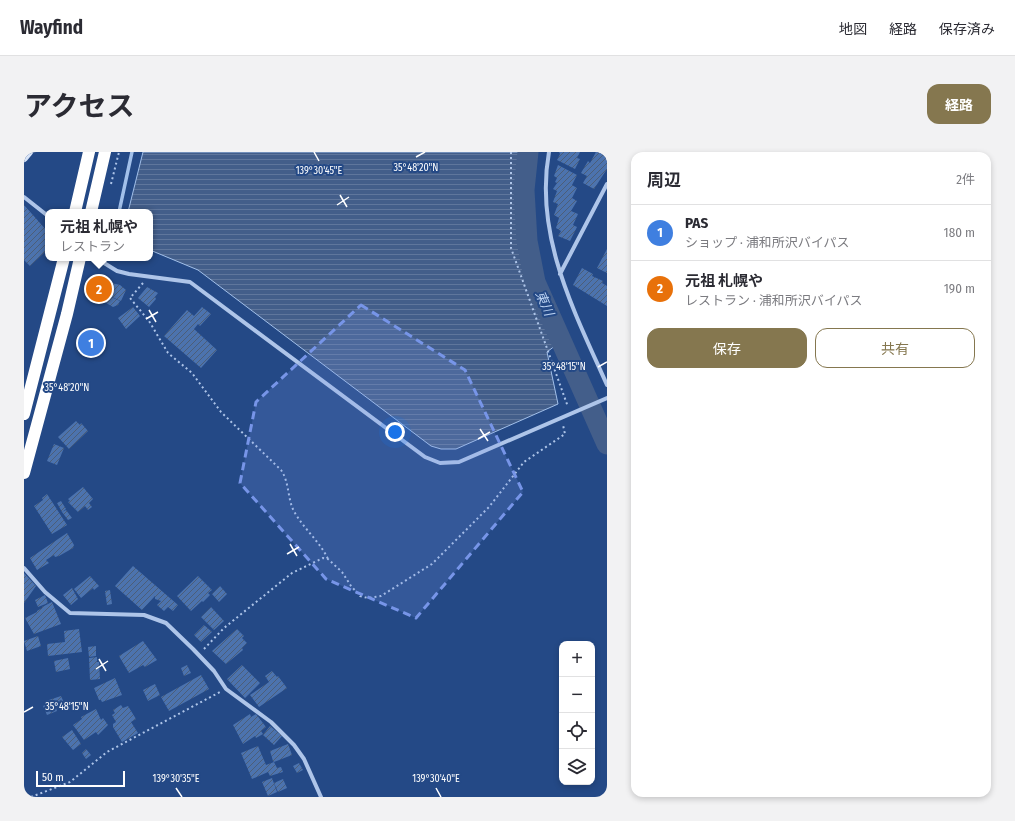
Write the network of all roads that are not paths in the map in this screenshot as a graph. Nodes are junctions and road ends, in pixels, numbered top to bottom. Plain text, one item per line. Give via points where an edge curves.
1 (28, 152) edge
2 (89, 152) edge
3 (105, 152) edge
4 (549, 152) edge
5 (24, 158) edge
6 (607, 184) edge
7 (24, 197) edge
8 (76, 209) edge
9 (92, 209) edge
10 (45, 214) edge
11 (63, 261) edge
12 (79, 261) edge
13 (101, 261) edge
14 (560, 274) junction
15 (607, 385) edge
16 (607, 398) edge
17 (24, 414) edge
18 (24, 473) edge
19 (24, 568) edge
20 (322, 797) edge

1 - 5 street
2 - 8 highway
3 - 9 highway
4 - 14 street via 546,205 550,239
6 - 14 street
7 - 10 street
11 - 17 highway
12 - 18 highway
13 - 16 street via 117,271 190,282 426,457 440,463 460,462
14 - 15 street via 580,327
19 - 20 street via 45,592 70,613 144,615 166,623 214,672 226,689 271,722 294,745 304,759

